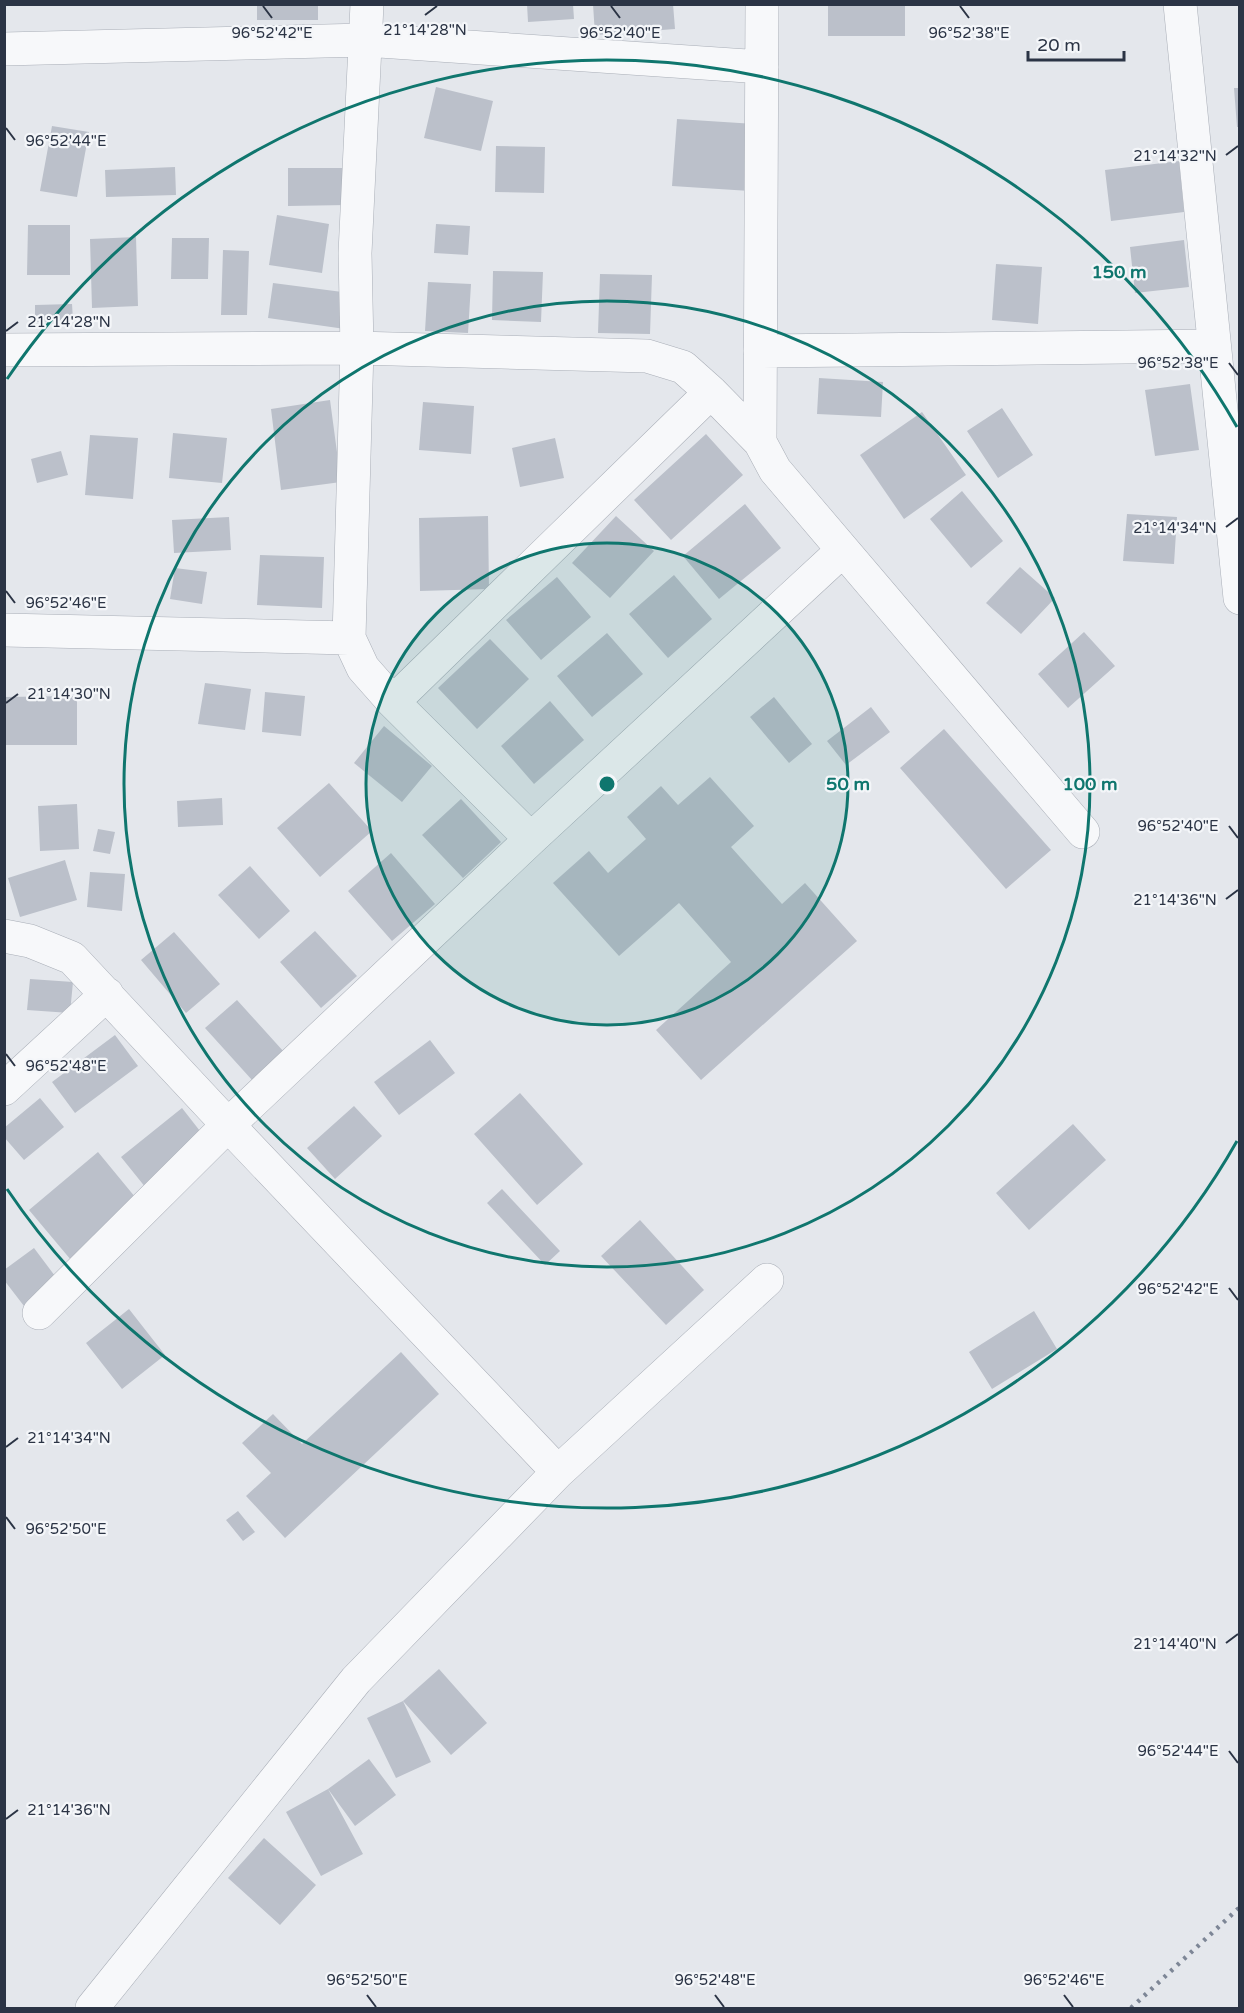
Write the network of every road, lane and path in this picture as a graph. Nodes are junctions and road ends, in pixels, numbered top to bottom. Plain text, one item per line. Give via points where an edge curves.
1 (367, 4) edge
2 (762, 4) edge
3 (1180, 4) edge
4 (365, 40) junction
5 (4, 49) edge
6 (762, 67) junction
7 (1214, 346) junction
8 (357, 348) junction
9 (4, 350) edge
10 (760, 351) junction
11 (711, 392) junction
12 (760, 442) junction
13 (842, 550) junction
14 (1239, 598) edge
15 (4, 630) edge
16 (349, 638) junction
17 (393, 702) junction
18 (1083, 832) dead end
19 (531, 839) junction
20 (4, 936) edge
21 (107, 994) junction
22 (4, 1089) edge
23 (228, 1125) junction
24 (767, 1280) dead end
25 (39, 1313) dead end
26 (558, 1472) junction
27 (92, 2008) edge

1 - 4 street
2 - 6 street
3 - 7 street
4 - 5 street
4 - 6 street
4 - 8 street via 355,253
6 - 10 street
7 - 10 street
7 - 14 street
8 - 9 street
8 - 11 street via 647,356 682,367
8 - 16 street
10 - 12 street
11 - 12 street
11 - 17 street
12 - 13 street via 775,470
13 - 18 street
13 - 19 street
15 - 16 street
16 - 17 street via 363,668
17 - 19 street
19 - 23 street
20 - 21 street via 30,941 72,958
21 - 22 street
21 - 23 street
23 - 25 street
23 - 26 street
24 - 26 street
26 - 27 street via 356,1680

